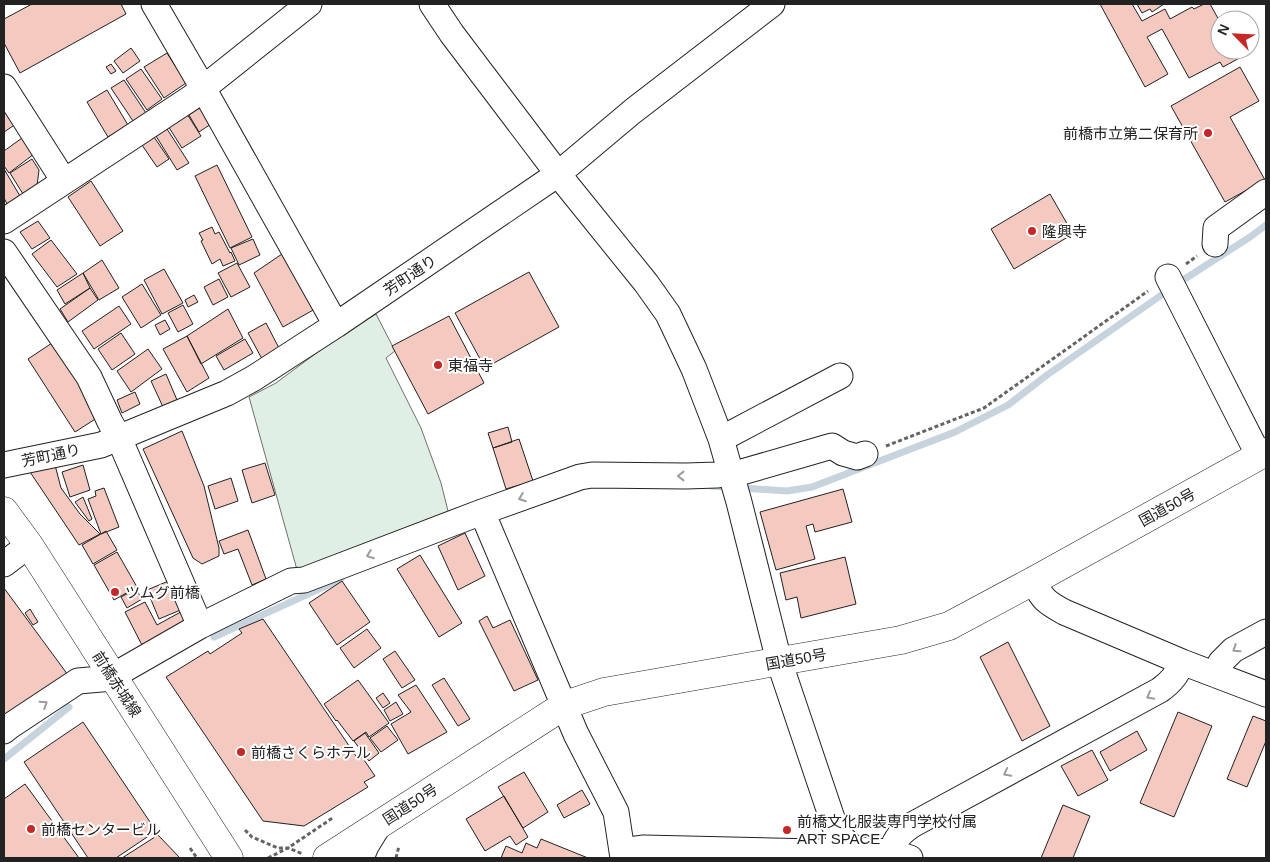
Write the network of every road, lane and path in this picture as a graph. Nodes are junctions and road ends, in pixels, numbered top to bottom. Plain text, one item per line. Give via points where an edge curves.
1 (154, 4) edge
2 (309, 4) edge
3 (432, 4) edge
4 (772, 4) edge
5 (4, 87) edge
6 (203, 88) junction
7 (558, 174) junction
8 (64, 181) junction
9 (1266, 192) edge
10 (4, 220) edge
11 (1215, 244) joint
12 (4, 252) edge
13 (1168, 277) junction
14 (336, 325) junction
15 (840, 376) dead end
16 (119, 438) junction
17 (720, 439) junction
18 (865, 454) joint
19 (1263, 454) edge
20 (4, 465) edge
21 (730, 472) junction
22 (4, 511) edge
23 (485, 520) junction
24 (29, 545) junction
25 (4, 564) edge
26 (1033, 582) junction
27 (200, 626) junction
28 (1266, 632) edge
29 (779, 661) junction
30 (1182, 662) junction
31 (1214, 674) junction
32 (113, 678) junction
33 (1266, 694) edge
34 (565, 705) junction
35 (4, 731) edge
36 (334, 817) dead end
37 (380, 823) junction
38 (245, 830) dead end
39 (399, 846) dead end
40 (190, 848) dead end
41 (288, 848) junction
42 (857, 854) edge
43 (623, 855) edge
44 (901, 855) edge
45 (196, 858) edge
46 (229, 858) edge
47 (268, 858) edge
48 (327, 858) edge
49 (361, 858) edge
50 (396, 858) edge

1 - 6 street
2 - 6 street
3 - 7 street
4 - 7 street, 芳町通り via 633,111
5 - 8 street
6 - 8 street
6 - 14 street
7 - 14 street, 芳町通り
7 - 17 street via 668,314 694,369
8 - 10 street
9 - 11 street via 1216,228
11 - 13 path
12 - 16 street via 89,377
13 - 18 path via 984,408
13 - 19 street
14 - 16 street, 芳町通り via 227,393
15 - 17 street
16 - 20 street, 芳町通り via 101,445
16 - 27 street
17 - 21 street
18 - 21 street via 856,457 843,454 832,446 742,472
19 - 26 main road, 国道50号
21 -> 23 street via 686,476 580,477
21 - 29 street
22 - 24 main road, 前橋赤城線
23 -> 27 street via 304,580 291,581
23 - 34 street
24 - 25 street
24 - 32 main road, 前橋赤城線
26 - 29 main road, 国道50号 via 949,626 927,633
26 - 30 street via 1047,603
27 - 32 street
28 -> 31 street via 1233,650 1220,662
29 - 34 main road, 国道50号 via 604,692
29 - 42 street via 837,833
30 - 31 street
30 -> 44 street via 1172,681 1160,690 902,831 898,836
31 - 33 street
35 -> 32 street via 78,681
32 - 46 main road, 前橋赤城線
34 - 37 main road, 国道50号
34 - 43 street via 576,734 616,812
36 - 41 path
37 - 48 main road, 国道50号
37 - 49 street
38 - 41 path via 278,848
39 - 50 path
40 - 45 path
41 - 47 path
42 - 43 street via 644,848
42 - 44 street

